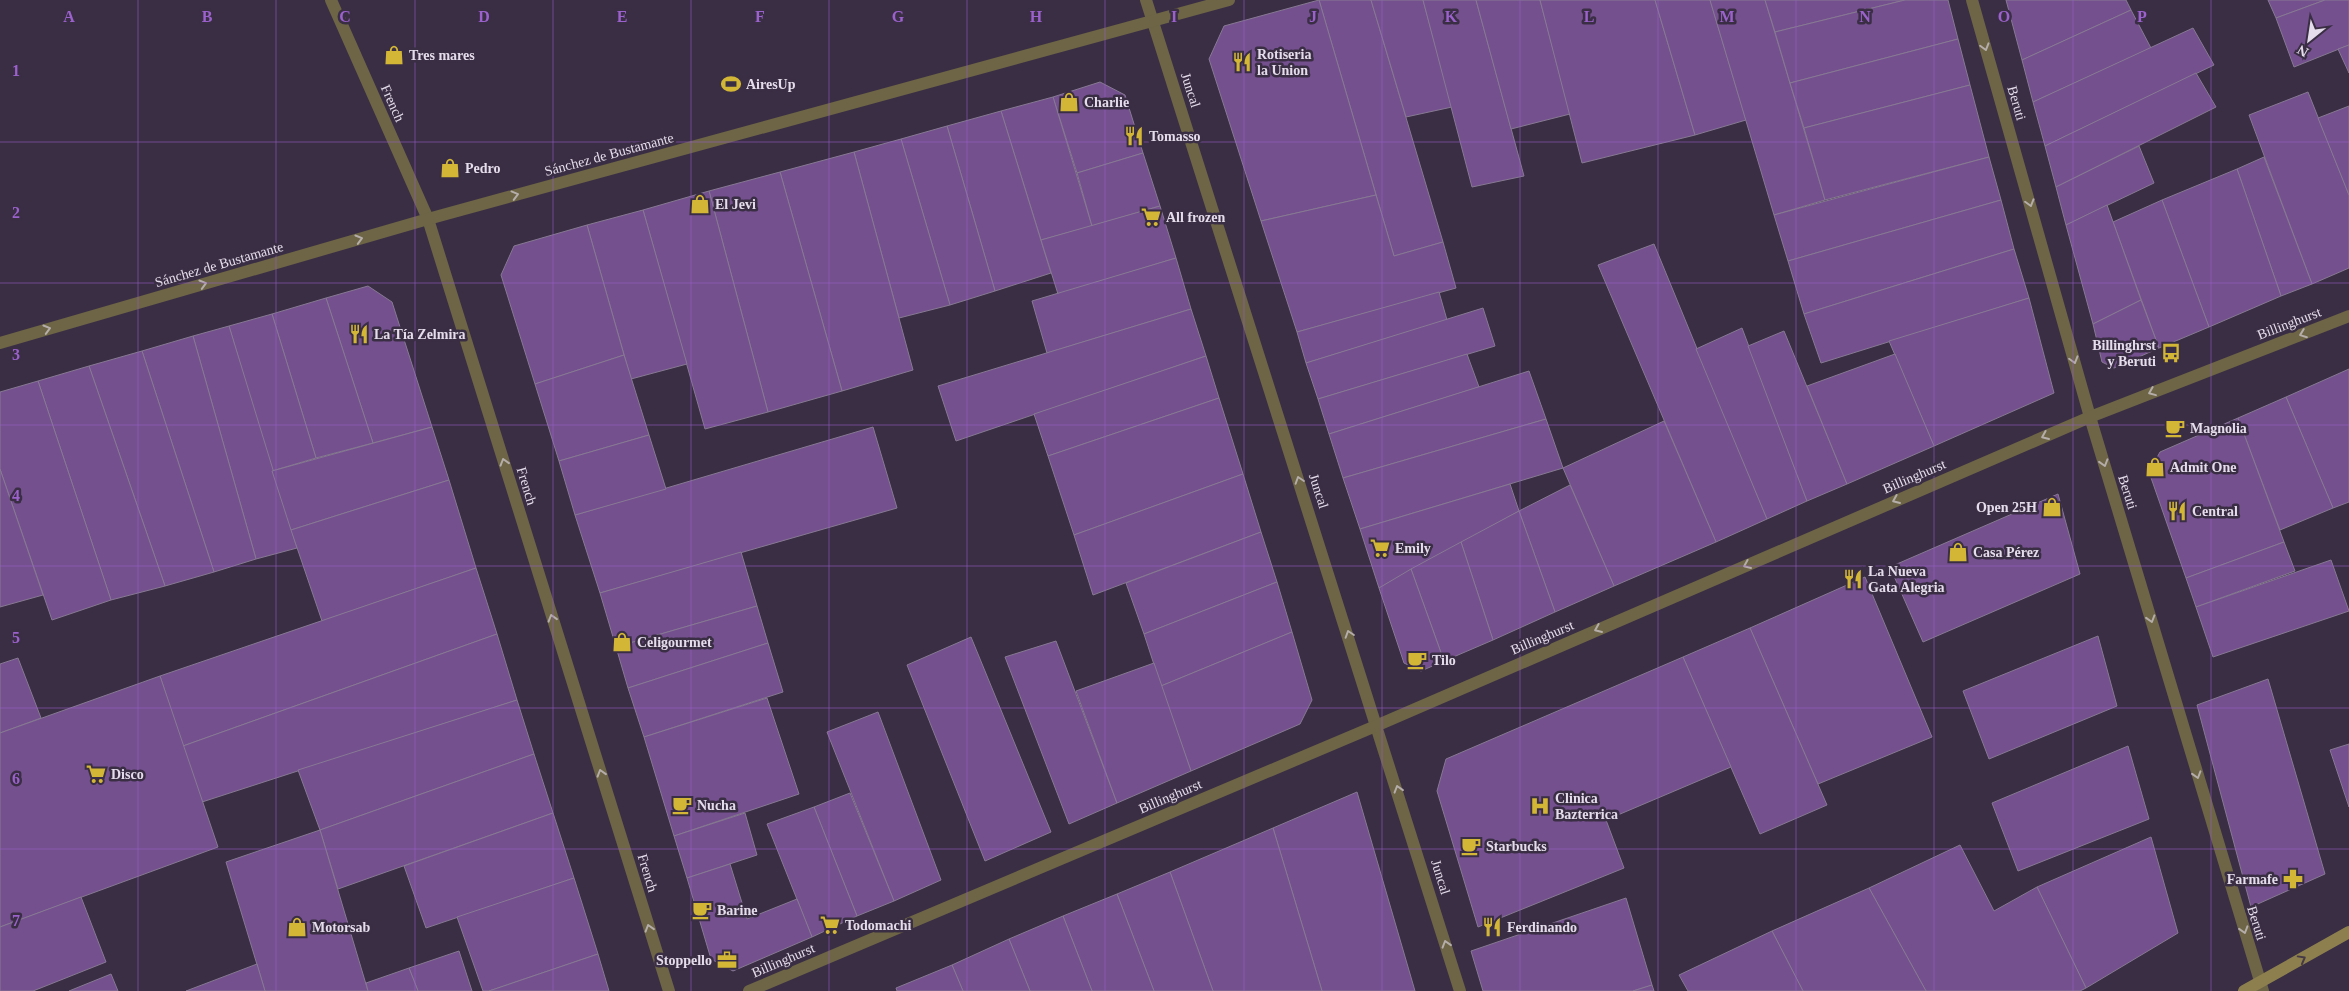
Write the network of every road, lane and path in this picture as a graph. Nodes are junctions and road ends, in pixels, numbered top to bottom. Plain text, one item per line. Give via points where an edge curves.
1 (332, 0) edge
2 (1146, 0) edge
3 (1229, 0) edge
4 (1972, 0) edge
5 (1153, 20) junction
6 (428, 219) junction
7 (2349, 316) edge
8 (0, 343) edge
9 (2090, 416) junction
10 (1378, 725) junction
11 (2349, 932) edge
12 (2261, 987) edge
13 (669, 991) edge
14 (749, 991) edge
15 (1460, 991) edge
16 (2244, 991) edge

1 - 6 street, French
2 - 5 street, Juncal
3 - 5 street, Sánchez de Bustamante
4 -> 9 street, Beruti
6 -> 5 street, Sánchez de Bustamante
10 -> 5 street, Juncal
8 -> 6 street, Sánchez de Bustamante
13 -> 6 street, French
7 -> 9 street, Billinghurst
9 -> 10 street, Billinghurst
9 -> 12 street, Beruti
10 - 14 street, Billinghurst
15 -> 10 street, Juncal
12 -> 11 main road
12 - 16 main road

